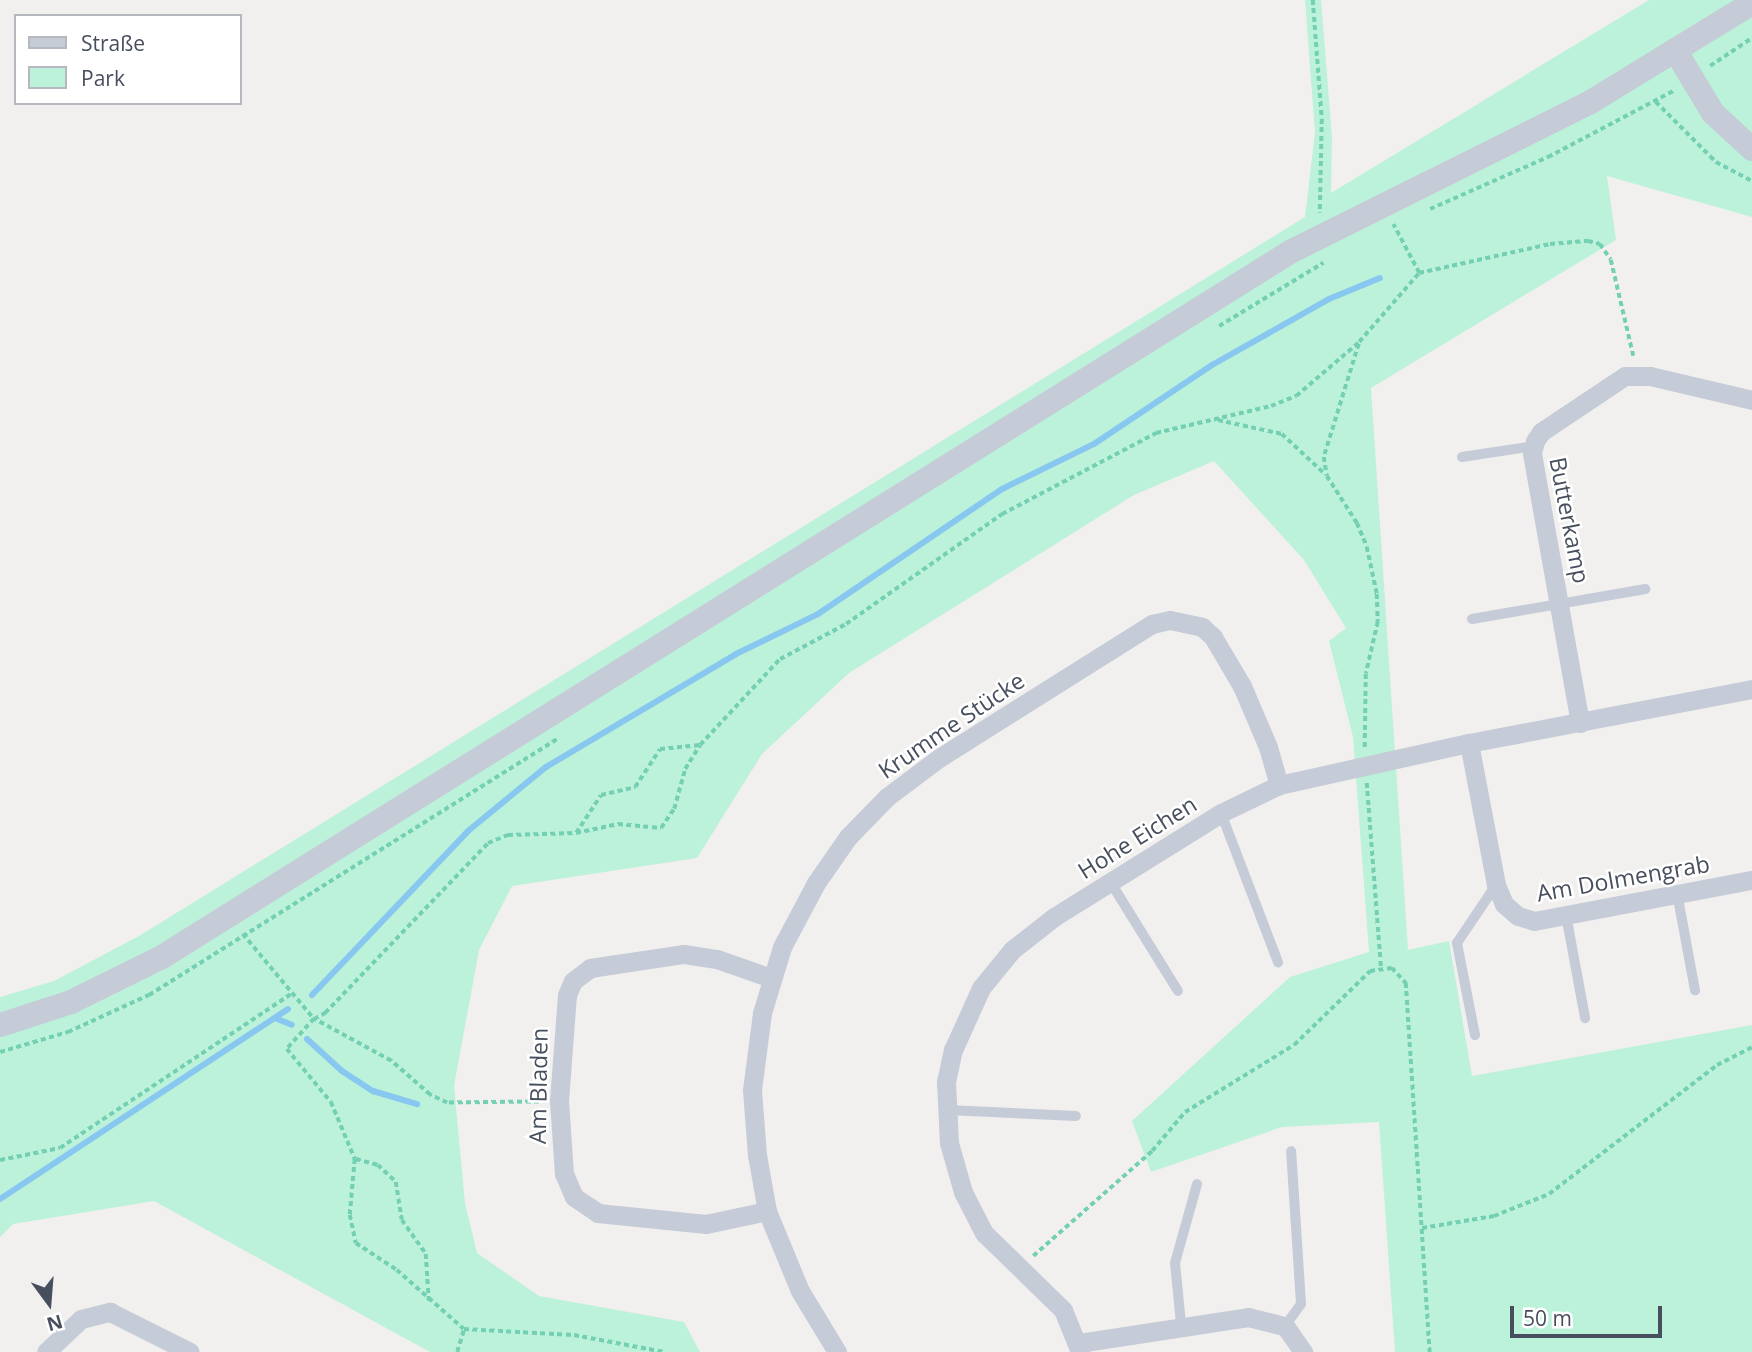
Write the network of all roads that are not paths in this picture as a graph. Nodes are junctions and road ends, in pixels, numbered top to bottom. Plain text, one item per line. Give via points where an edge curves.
1 (1752, 2) edge
2 (1675, 50) junction
3 (1752, 149) edge
4 (1752, 400) edge
5 (1534, 446) junction
6 (1462, 457) dead end
7 (1645, 589) dead end
8 (1560, 603) junction
9 (1472, 619) dead end
10 (1752, 689) edge
11 (1580, 723) junction
12 (1469, 743) junction
13 (1279, 785) junction
14 (1221, 813) junction
15 (1752, 880) edge
16 (1111, 883) junction
17 (1496, 885) junction
18 (1677, 893) junction
19 (1566, 915) junction
20 (1278, 962) dead end
21 (771, 978) junction
22 (1695, 990) dead end
23 (1178, 991) dead end
24 (1585, 1018) dead end
25 (0, 1025) edge
26 (1475, 1035) dead end
27 (945, 1110) junction
28 (1076, 1116) dead end
29 (1291, 1151) dead end
30 (1197, 1184) dead end
31 (767, 1211) junction
32 (1181, 1324) junction
33 (1284, 1326) junction
34 (1079, 1348) edge
35 (46, 1352) edge
36 (190, 1352) edge
37 (837, 1352) edge
38 (1303, 1352) edge

1 - 2 street
2 - 3 street via 1713,113
2 - 25 street via 1537,131 1324,232 229,915 104,988
4 - 5 street, Butterkamp via 1639,375 1625,376 1541,432
5 - 6 lane
5 - 8 street, Butterkamp
7 - 8 lane
8 - 9 lane
8 - 11 street, Butterkamp
10 - 11 street, Hohe Eichen
11 - 12 street, Hohe Eichen
12 - 13 street, Hohe Eichen
12 - 17 street, Am Dolmengrab
13 - 14 street, Hohe Eichen
13 - 21 street, Krumme Stücke via 1242,686 1213,637 1187,621 1152,624 939,758 887,797 848,837 816,883
14 - 16 street, Hohe Eichen
14 - 20 lane
15 - 18 street, Am Dolmengrab
16 - 23 lane
16 - 27 street, Hohe Eichen via 1032,933 994,969 964,1020 953,1050
17 - 19 street, Am Dolmengrab via 1504,904 1518,916 1534,921
17 - 26 lane via 1457,943
18 - 19 street, Am Dolmengrab
18 - 22 lane
19 - 24 lane
21 - 31 street, Krumme Stücke via 752,1090
21 - 31 street, Am Bladen via 717,959 684,954 590,968 573,981 567,995 559,1101 564,1174 574,1198 598,1213 696,1224
27 - 28 lane
27 - 34 street, Hohe Eichen via 956,1169 973,1216 1017,1270 1063,1310
29 - 33 lane via 1301,1304
30 - 32 lane via 1175,1263
31 - 37 street, Krumme Stücke via 800,1291
32 - 33 street via 1248,1317
32 - 34 street
33 - 38 street
35 - 36 street via 80,1319 110,1312

